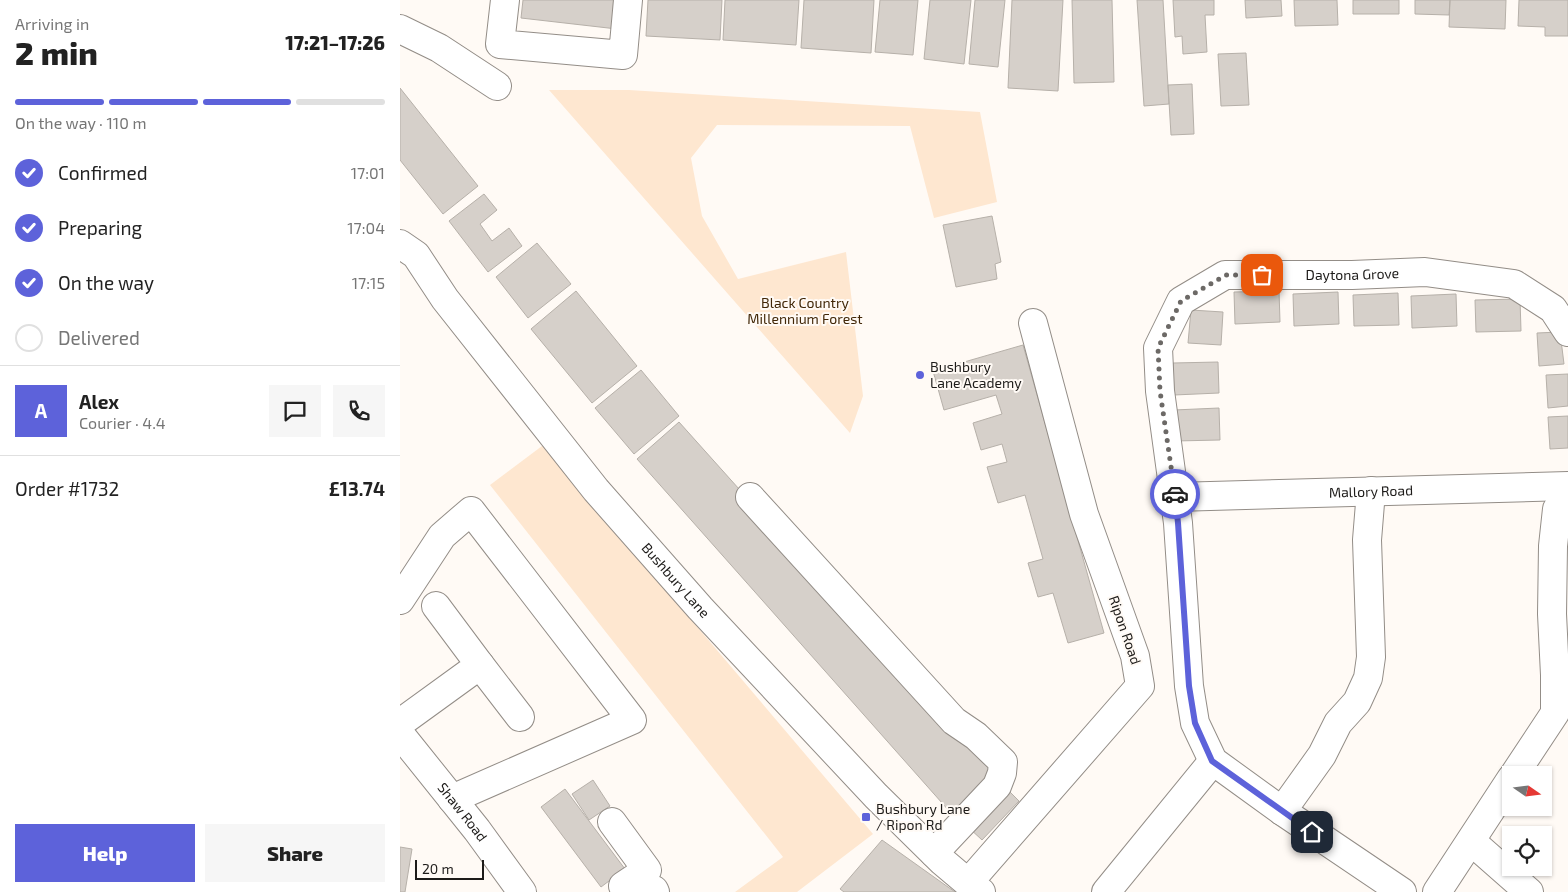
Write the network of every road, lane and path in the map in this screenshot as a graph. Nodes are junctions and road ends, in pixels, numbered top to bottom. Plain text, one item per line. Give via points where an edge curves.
1 (505, 0) edge
2 (628, 0) edge
3 (400, 29) edge
4 (497, 86) dead end
5 (400, 244) edge
6 (1033, 323) dead end
7 (1568, 332) edge
8 (1174, 485) junction
9 (1568, 486) edge
10 (1371, 491) junction
11 (1568, 493) edge
12 (750, 497) dead end
13 (400, 600) edge
14 (436, 606) dead end
15 (480, 665) junction
16 (1562, 671) edge
17 (520, 717) dead end
18 (400, 723) edge
19 (400, 734) edge
20 (1212, 761) junction
21 (1520, 766) edge
22 (1502, 793) edge
23 (452, 799) junction
24 (1282, 812) junction
25 (612, 822) dead end
26 (1471, 841) junction
27 (934, 853) junction
28 (974, 888) edge
29 (522, 892) edge
30 (627, 892) edge
31 (1106, 892) edge
32 (1402, 892) edge
33 (1436, 892) edge
34 (1529, 892) edge

1 - 2 street via 500,44 623,54
3 - 4 street via 439,48
5 - 27 street, Bushbury Lane via 416,254 445,299 596,490 827,745
6 - 28 street, Ripon Road via 1084,514 1135,656 1140,686
7 - 8 street, Daytona Grove via 1553,309 1514,284 1425,272 1352,276 1226,275 1181,301 1158,348 1160,391
8 - 10 street, Mallory Road
8 - 20 street, Daytona Grove via 1189,686 1195,723
9 - 10 street, Mallory Road
10 - 24 street via 1368,540 1371,656 1368,678 1357,702 1338,723 1322,755
11 - 16 street via 1557,509 1553,546 1552,614
12 - 27 street via 954,721 976,736 1003,762 997,786
13 - 23 street via 442,536 471,512 632,720
14 - 15 street
15 - 17 street
15 - 18 street
16 - 21 street via 1555,714
19 - 23 street, Shaw Road
20 - 24 street
20 - 31 street
22 - 26 street
23 - 29 street, Shaw Road
24 - 32 street
25 - 30 street via 646,870 623,886
26 - 33 street
26 - 34 street
27 - 28 street, Bushbury Lane

